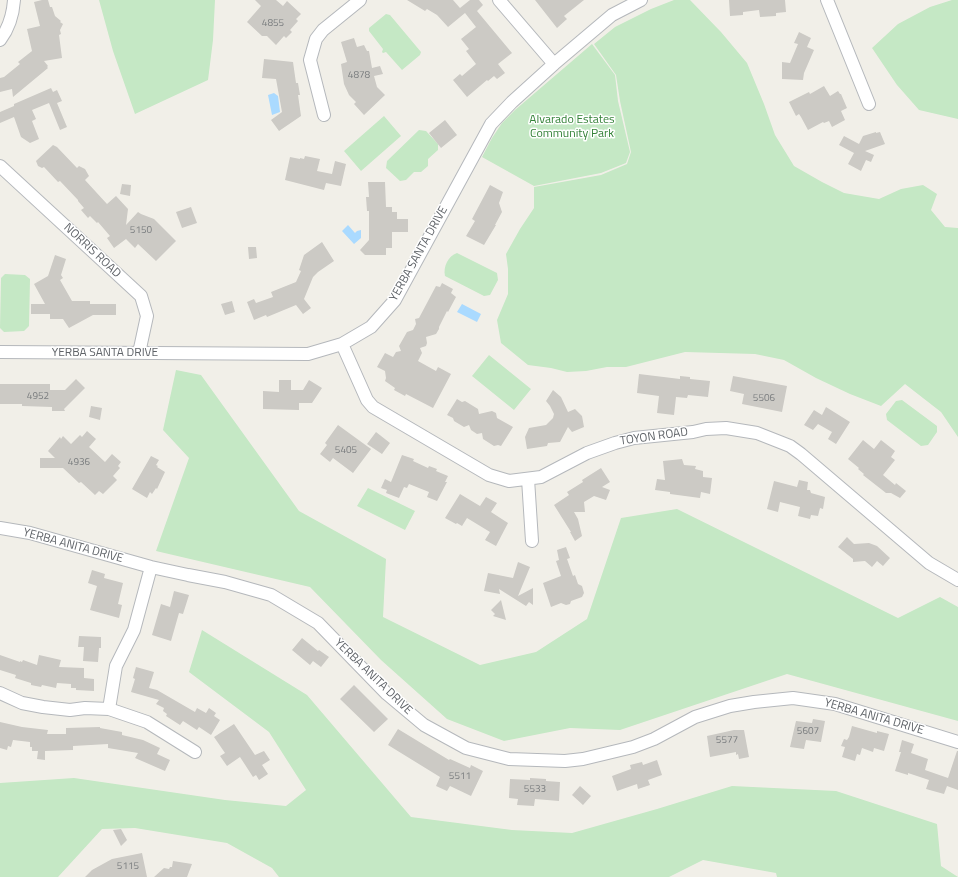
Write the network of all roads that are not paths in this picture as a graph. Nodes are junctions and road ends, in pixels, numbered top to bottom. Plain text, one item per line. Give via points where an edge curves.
1 (14, 0) edge
2 (360, 0) edge
3 (499, 0) edge
4 (642, 0) edge
5 (826, 0) edge
6 (0, 40) edge
7 (554, 64) junction
8 (869, 104) dead end
9 (324, 114) dead end
10 (0, 166) edge
11 (342, 344) junction
12 (0, 352) edge
13 (139, 352) junction
14 (528, 479) junction
15 (0, 528) edge
16 (532, 541) dead end
17 (151, 566) junction
18 (958, 580) edge
19 (0, 693) edge
20 (109, 709) junction
21 (958, 742) edge
22 (195, 752) dead end

1 - 6 street via 11,18
2 - 9 street via 323,30 316,39 310,60
3 - 7 street
4 - 7 street, YERBA SANTA DRIVE via 612,15
5 - 8 street
7 - 11 street, YERBA SANTA DRIVE via 491,124 395,300 371,326
10 - 13 street, NORRIS ROAD via 141,296 147,316
11 - 13 street, YERBA SANTA DRIVE via 308,354
11 - 14 street, TOYON ROAD via 367,400 373,407 489,475 509,481
12 - 13 street, YERBA SANTA DRIVE
14 - 16 street
14 - 18 street, TOYON ROAD via 541,477 587,453 615,442 634,438 726,428 757,433 790,446 801,454 929,563
15 - 17 street, YERBA ANITA DRIVE via 30,533
17 - 20 street via 134,630 116,666
17 - 21 street, YERBA ANITA DRIVE via 271,595 318,623 387,694 424,725 466,748 509,759 565,761 583,758 633,747 695,717 730,706 793,698 835,704
19 - 20 street via 22,703 43,707 70,710
20 - 22 street via 147,722

